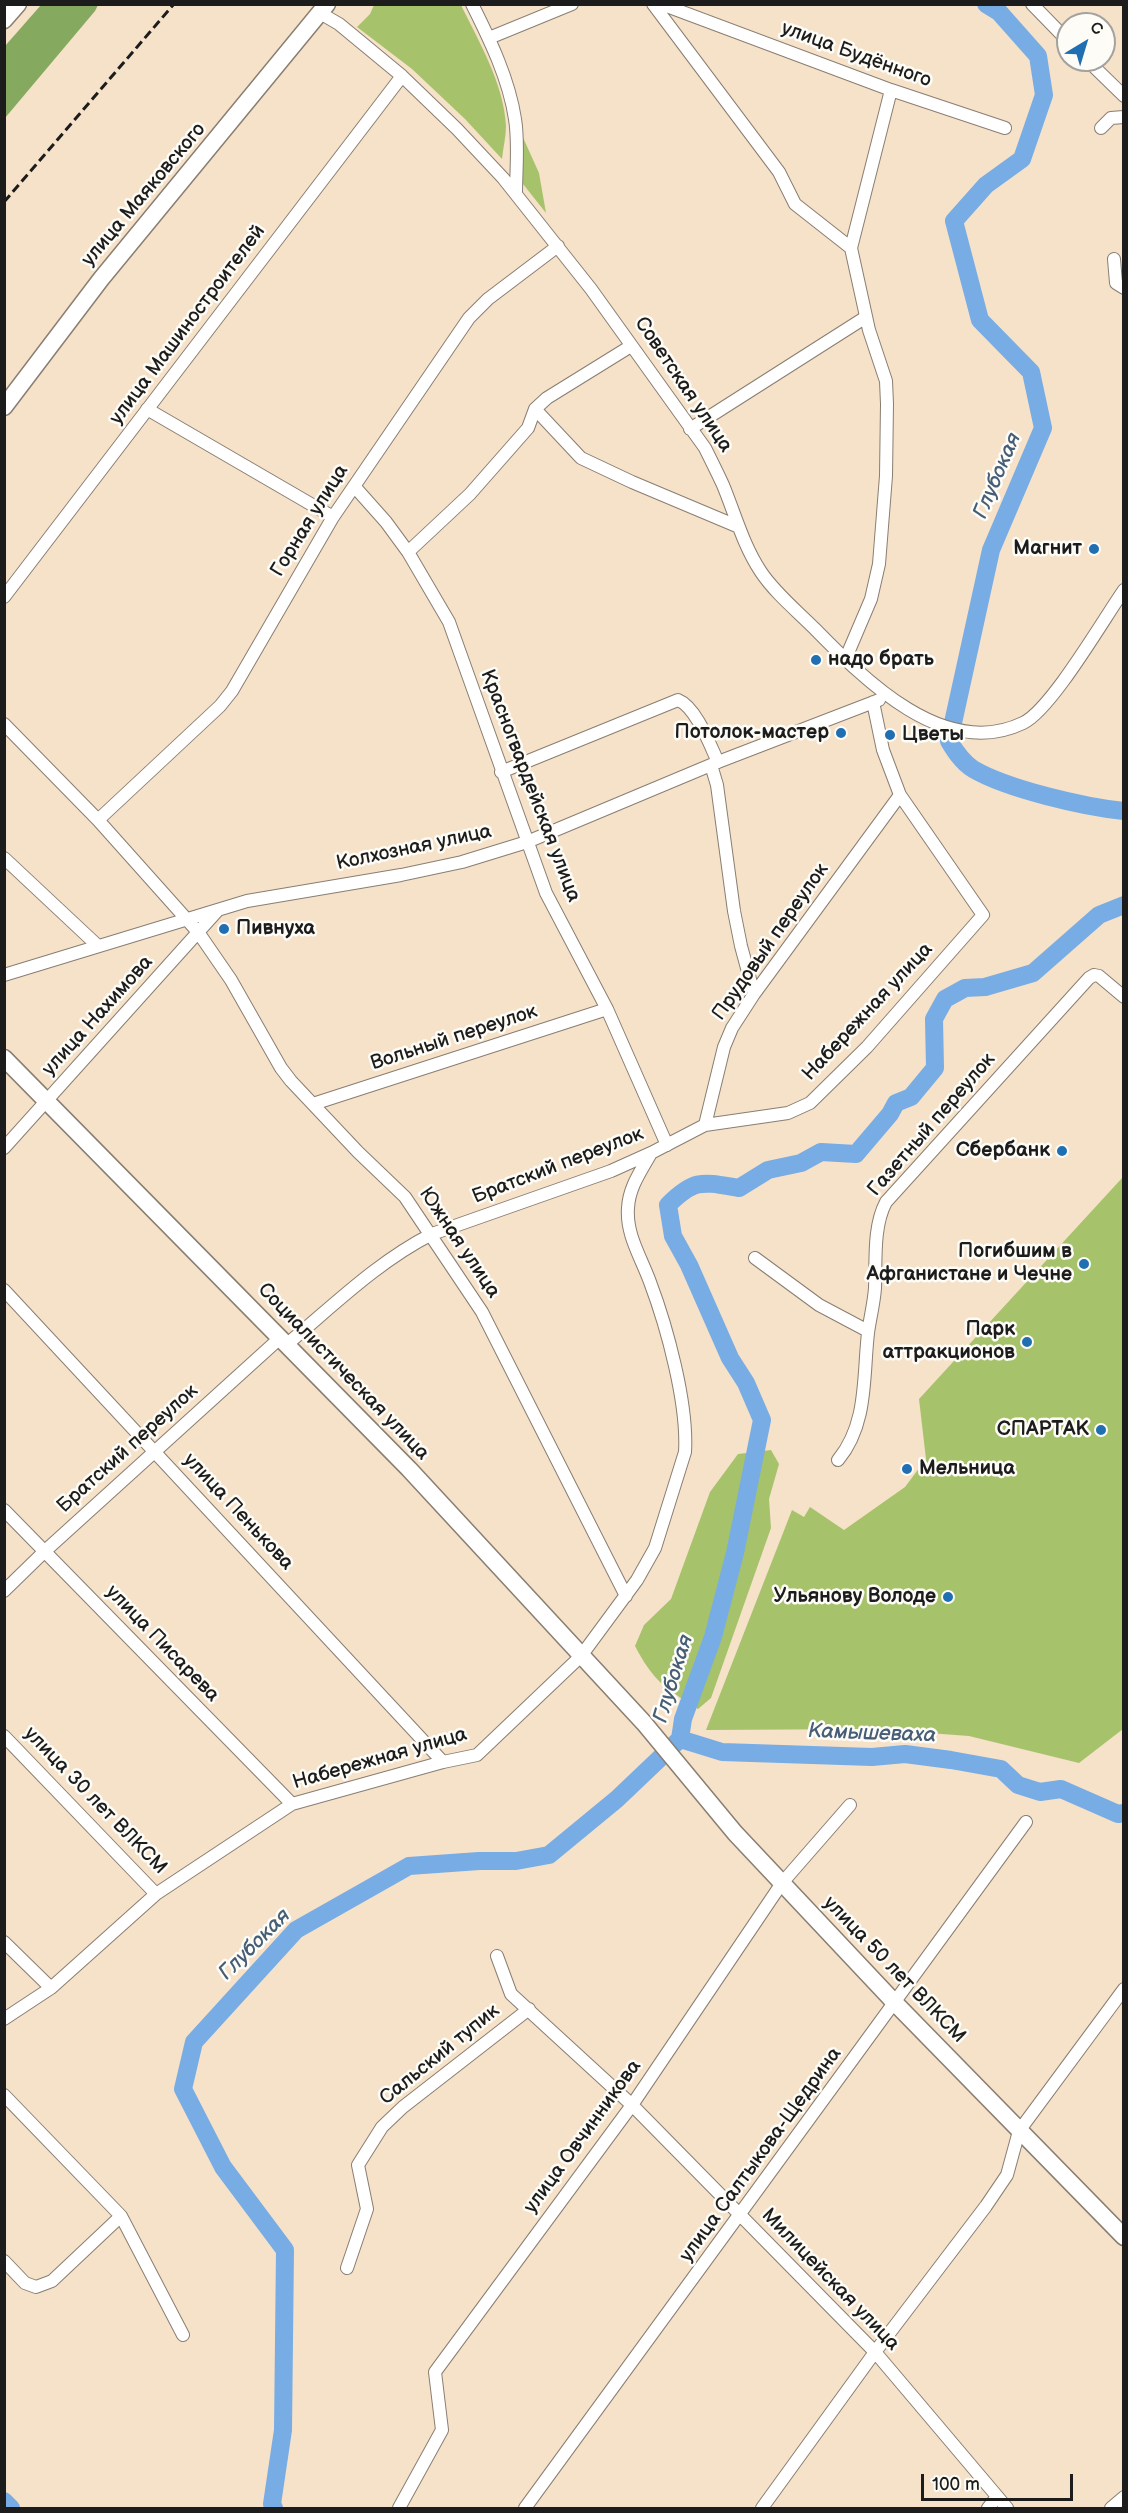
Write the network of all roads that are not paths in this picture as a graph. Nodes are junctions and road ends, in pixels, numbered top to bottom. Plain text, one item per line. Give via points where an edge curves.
1 (18, 4) edge
2 (472, 4) edge
3 (572, 4) edge
4 (653, 4) edge
5 (661, 4) edge
6 (1032, 4) edge
7 (318, 7) edge
8 (4, 20) edge
9 (1056, 29) edge
10 (489, 38) junction
11 (1099, 72) edge
12 (402, 76) junction
13 (891, 90) junction
14 (1124, 96) edge
15 (1124, 117) edge
16 (1005, 128) dead end
17 (1101, 128) dead end
18 (516, 194) junction
19 (558, 246) junction
20 (851, 248) junction
21 (1114, 259) dead end
22 (1124, 288) edge
23 (866, 317) junction
24 (631, 346) junction
25 (4, 407) edge
26 (534, 409) junction
27 (147, 410) junction
28 (690, 429) junction
29 (354, 486) junction
30 (333, 517) junction
31 (739, 527) junction
32 (408, 552) junction
33 (1124, 590) edge
34 (4, 597) edge
35 (845, 660) junction
36 (887, 696) junction
37 (873, 702) junction
38 (4, 724) edge
39 (715, 764) junction
40 (501, 772) junction
41 (900, 795) junction
42 (98, 820) junction
43 (527, 842) junction
44 (4, 858) edge
45 (219, 909) junction
46 (186, 919) junction
47 (198, 932) junction
48 (98, 946) junction
49 (4, 975) edge
50 (754, 994) junction
51 (1124, 998) edge
52 (607, 1009) junction
53 (4, 1058) edge
54 (48, 1101) junction
55 (313, 1104) junction
56 (705, 1125) junction
57 (667, 1145) junction
58 (4, 1148) edge
59 (651, 1154) junction
60 (432, 1234) junction
61 (755, 1258) dead end
62 (4, 1290) edge
63 (868, 1331) junction
64 (283, 1342) junction
65 (155, 1452) junction
66 (838, 1460) dead end
67 (4, 1510) edge
68 (45, 1551) junction
69 (4, 1591) edge
70 (626, 1596) junction
71 (581, 1656) junction
72 (644, 1723) joint
73 (4, 1736) edge
74 (442, 1762) junction
75 (292, 1804) junction
76 (850, 1804) dead end
77 (1026, 1822) dead end
78 (782, 1883) junction
79 (156, 1894) junction
80 (4, 1942) edge
81 (496, 1956) dead end
82 (51, 1988) junction
83 (1122, 1996) edge
84 (895, 2003) junction
85 (528, 2009) junction
86 (4, 2019) edge
87 (4, 2095) edge
88 (632, 2105) junction
89 (1019, 2131) junction
90 (121, 2216) junction
91 (741, 2217) junction
92 (1124, 2236) edge
93 (4, 2261) edge
94 (347, 2268) dead end
95 (183, 2335) dead end
96 (875, 2352) junction
97 (997, 2497) junction
98 (1124, 2497) edge
99 (399, 2508) edge
100 (525, 2508) edge
101 (762, 2508) edge
102 (988, 2508) edge
103 (1006, 2508) edge
104 (1111, 2508) edge

1 - 8 main road
2 - 10 street
3 - 10 street
4 - 20 street via 779,172 795,204
5 - 13 street, улица Будённого
6 - 9 street
7 - 12 street, Советская улица
7 - 25 main road, улица Маяковского
10 - 18 street via 516,121
11 - 14 street
12 - 18 street, Советская улица
12 - 27 street, улица Машиностроителей
13 - 16 street, улица Будённого
13 - 20 street
15 - 17 street via 1111,118
18 - 19 street, Советская улица
19 - 24 street, Советская улица
19 - 29 street, Горная улица via 469,318
20 - 23 street
21 - 22 street via 1116,283
23 - 28 street
23 - 35 street via 886,381 886,476 879,564 871,599
24 - 26 street
24 - 28 street, Советская улица
26 - 31 street via 581,458
26 - 32 street via 528,428 470,494
27 - 30 street
27 - 34 street, улица Машиностроителей
28 - 31 street, Советская улица via 709,457
29 - 30 street, Горная улица
29 - 32 street, Красногвардейская улица
30 - 42 street, Горная улица via 232,691
31 - 35 street, Советская улица via 762,573
32 - 40 street, Красногвардейская улица via 448,622
33 - 36 street, Советская улица via 1049,700 1024,723 1000,731 969,731 934,723
35 - 36 street, Советская улица
36 - 37 street, Колхозная улица
37 - 39 street, Колхозная улица
37 - 41 street via 883,750
38 - 42 street, Южная улица
39 - 40 street via 698,720 678,700
39 - 43 street, Колхозная улица
39 - 50 street via 741,946
40 - 43 street, Красногвардейская улица
41 - 50 street, Прудовый переулок
41 - 56 street, Набережная улица via 982,915 867,1047 810,1103 788,1113
42 - 46 street, Южная улица
43 - 45 street, Колхозная улица via 462,862
43 - 52 street, Красногвардейская улица via 546,893
44 - 48 street
45 - 46 street, Колхозная улица
45 - 47 street, улица Нахимова
46 - 47 street, Южная улица
46 - 48 street, Колхозная улица
47 - 54 street, улица Нахимова
47 - 55 street, Южная улица via 231,980 281,1068
48 - 49 street, Колхозная улица
50 - 56 street, Прудовый переулок via 724,1047
51 - 63 street, Газетный переулок via 1094,975 886,1202 879,1222
52 - 55 street, Вольный переулок
52 - 57 street, Красногвардейская улица
53 - 54 main road, Социалистическая улица
54 - 58 street, улица Нахимова
54 - 64 main road, Социалистическая улица
55 - 60 street, Южная улица via 405,1197
56 - 57 street, Набережная улица
57 - 59 street, Братский переулок
59 - 60 street, Братский переулок
59 - 70 street, Набережная улица via 630,1193 628,1226 650,1282 677,1374 686,1445 654,1548
60 - 64 street, Братский переулок via 395,1255
60 - 70 street, Южная улица via 482,1311
61 - 63 street via 819,1305
62 - 65 street, улица Пенькова
63 - 66 street, Газетный переулок via 860,1416 848,1447
64 - 65 street, Братский переулок
64 - 71 main road, Социалистическая улица via 409,1469
65 - 68 street, Братский переулок
65 - 74 street, улица Пенькова
67 - 68 street, улица Писарева
68 - 69 street, Братский переулок
68 - 75 street, улица Писарева
70 - 71 street, Набережная улица
71 - 72 main road, Социалистическая улица
71 - 74 street, Набережная улица via 477,1755
72 - 78 main road, улица 50 лет ВЛКСМ
73 - 79 street, улица 30 лет ВЛКСМ
74 - 75 street, Набережная улица
75 - 79 street, Набережная улица
76 - 78 street, улица Овчинникова
77 - 84 street, улица Салтыкова-Щедрина
78 - 84 main road, улица 50 лет ВЛКСМ
78 - 88 street, улица Овчинникова
79 - 82 street, Набережная улица
80 - 82 street
81 - 85 street, Милицейская улица via 512,1994
82 - 86 street, Набережная улица
83 - 89 street
84 - 89 main road, улица 50 лет ВЛКСМ
84 - 91 street, улица Салтыкова-Щедрина
85 - 88 street, Милицейская улица
85 - 94 street, Сальский тупик via 382,2127 358,2165 367,2209
87 - 90 street
88 - 91 street, Милицейская улица
88 - 99 street, улица Овчинникова via 435,2372 441,2430
89 - 92 main road, улица 50 лет ВЛКСМ
89 - 96 street via 1007,2175
90 - 93 street via 52,2281 36,2287 25,2283
90 - 95 street
91 - 96 street, Милицейская улица
91 - 100 street, улица Салтыкова-Щедрина
96 - 97 street, Милицейская улица
96 - 101 street
97 - 102 street
97 - 103 street, Милицейская улица
98 - 104 street

